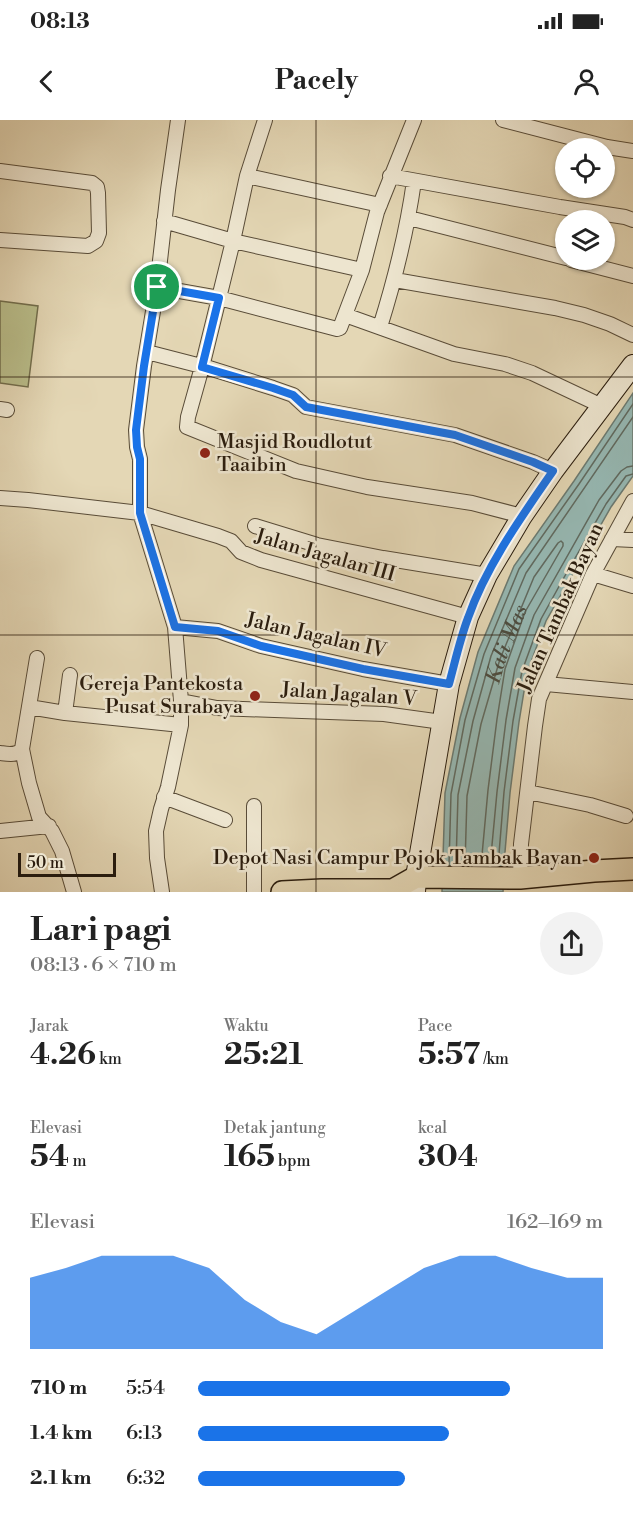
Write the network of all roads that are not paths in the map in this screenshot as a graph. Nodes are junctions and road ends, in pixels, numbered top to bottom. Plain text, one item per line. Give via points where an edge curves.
1 (178, 120) edge
2 (264, 120) edge
3 (414, 120) edge
4 (503, 120) edge
5 (633, 151) edge
6 (0, 171) edge
7 (247, 176) junction
8 (390, 176) junction
9 (414, 181) junction
10 (378, 209) junction
11 (409, 218) junction
12 (633, 220) edge
13 (164, 221) junction
14 (0, 240) edge
15 (233, 241) junction
16 (555, 255) edge
17 (362, 270) junction
18 (610, 270) edge
19 (633, 276) edge
20 (395, 280) junction
21 (157, 287) junction
22 (219, 298) junction
23 (345, 315) junction
24 (380, 327) junction
25 (633, 335) edge
26 (147, 352) junction
27 (633, 365) edge
28 (205, 368) junction
29 (602, 406) junction
30 (553, 471) junction
31 (0, 498) edge
32 (633, 501) edge
33 (140, 513) junction
34 (522, 516) junction
35 (255, 526) dead end
36 (612, 539) junction
37 (633, 540) edge
38 (593, 574) junction
39 (487, 575) junction
40 (633, 586) edge
41 (468, 617) junction
42 (175, 627) junction
43 (37, 658) dead end
44 (70, 675) dead end
45 (449, 684) junction
46 (546, 684) junction
47 (633, 692) edge
48 (181, 701) junction
49 (29, 707) junction
50 (65, 713) junction
51 (442, 722) junction
52 (181, 725) junction
53 (22, 749) junction
54 (0, 753) edge
55 (528, 792) junction
56 (164, 797) junction
57 (254, 806) dead end
58 (626, 816) dead end
59 (225, 820) dead end
60 (49, 826) junction
61 (0, 831) edge
62 (633, 869) edge
63 (594, 871) junction
64 (423, 882) edge
65 (515, 882) edge
66 (394, 891) edge
67 (588, 891) edge
68 (74, 892) edge
69 (162, 892) edge
70 (254, 892) edge
71 (282, 892) edge

1 - 13 street
2 - 7 street
3 - 8 street
4 - 5 street
6 - 14 street via 92,183 98,193 99,233 88,246
7 - 10 street
7 - 15 street
8 - 9 street
8 - 10 street
9 - 11 street
9 - 12 street
10 - 17 street
11 - 16 street
11 - 20 street
13 - 15 street
13 - 21 street
15 - 17 street
15 - 22 street
17 - 23 street
18 - 19 street
20 - 24 street
20 - 25 street via 555,308
21 - 22 street
21 - 26 street
22 - 23 street via 337,329
22 - 28 street
23 - 24 street
24 - 29 street via 454,354 532,373
26 - 28 street
26 - 33 street via 136,430
27 - 29 street
28 - 30 street via 293,395 306,407 455,435
28 - 34 street via 188,417 189,428 296,471
29 - 30 street
30 - 34 street
31 - 33 street, Jalan Jagalan III
32 - 36 street, Jalan Tambak Bayan
33 - 41 street, Jalan Jagalan III via 218,536 261,560
33 - 42 street
34 - 39 street
35 - 39 street via 317,545
36 - 37 street
36 - 38 street, Jalan Tambak Bayan
38 - 40 street
38 - 46 street, Jalan Tambak Bayan
39 - 41 street
41 - 45 street
42 - 45 street, Jalan Jagalan IV via 218,631 261,646
42 - 48 street
43 - 49 street
44 - 50 street
45 - 51 street
46 - 47 street
46 - 55 street, Jalan Tambak Bayan via 539,699
48 - 51 street, Jalan Jagalan V via 217,708 384,714
48 - 52 street
49 - 50 street
49 - 53 street
50 - 52 street
51 - 64 street
52 - 56 street
53 - 54 street via 19,753
53 - 60 street via 39,817
55 - 58 street
55 - 65 street, Jalan Tambak Bayan
56 - 59 street
56 - 69 street via 156,831
57 - 70 street
60 - 61 street
60 - 68 street via 62,851
62 - 63 main road
63 - 65 main road
63 - 67 main road
64 - 65 main road
64 - 66 main road
66 - 71 main road

